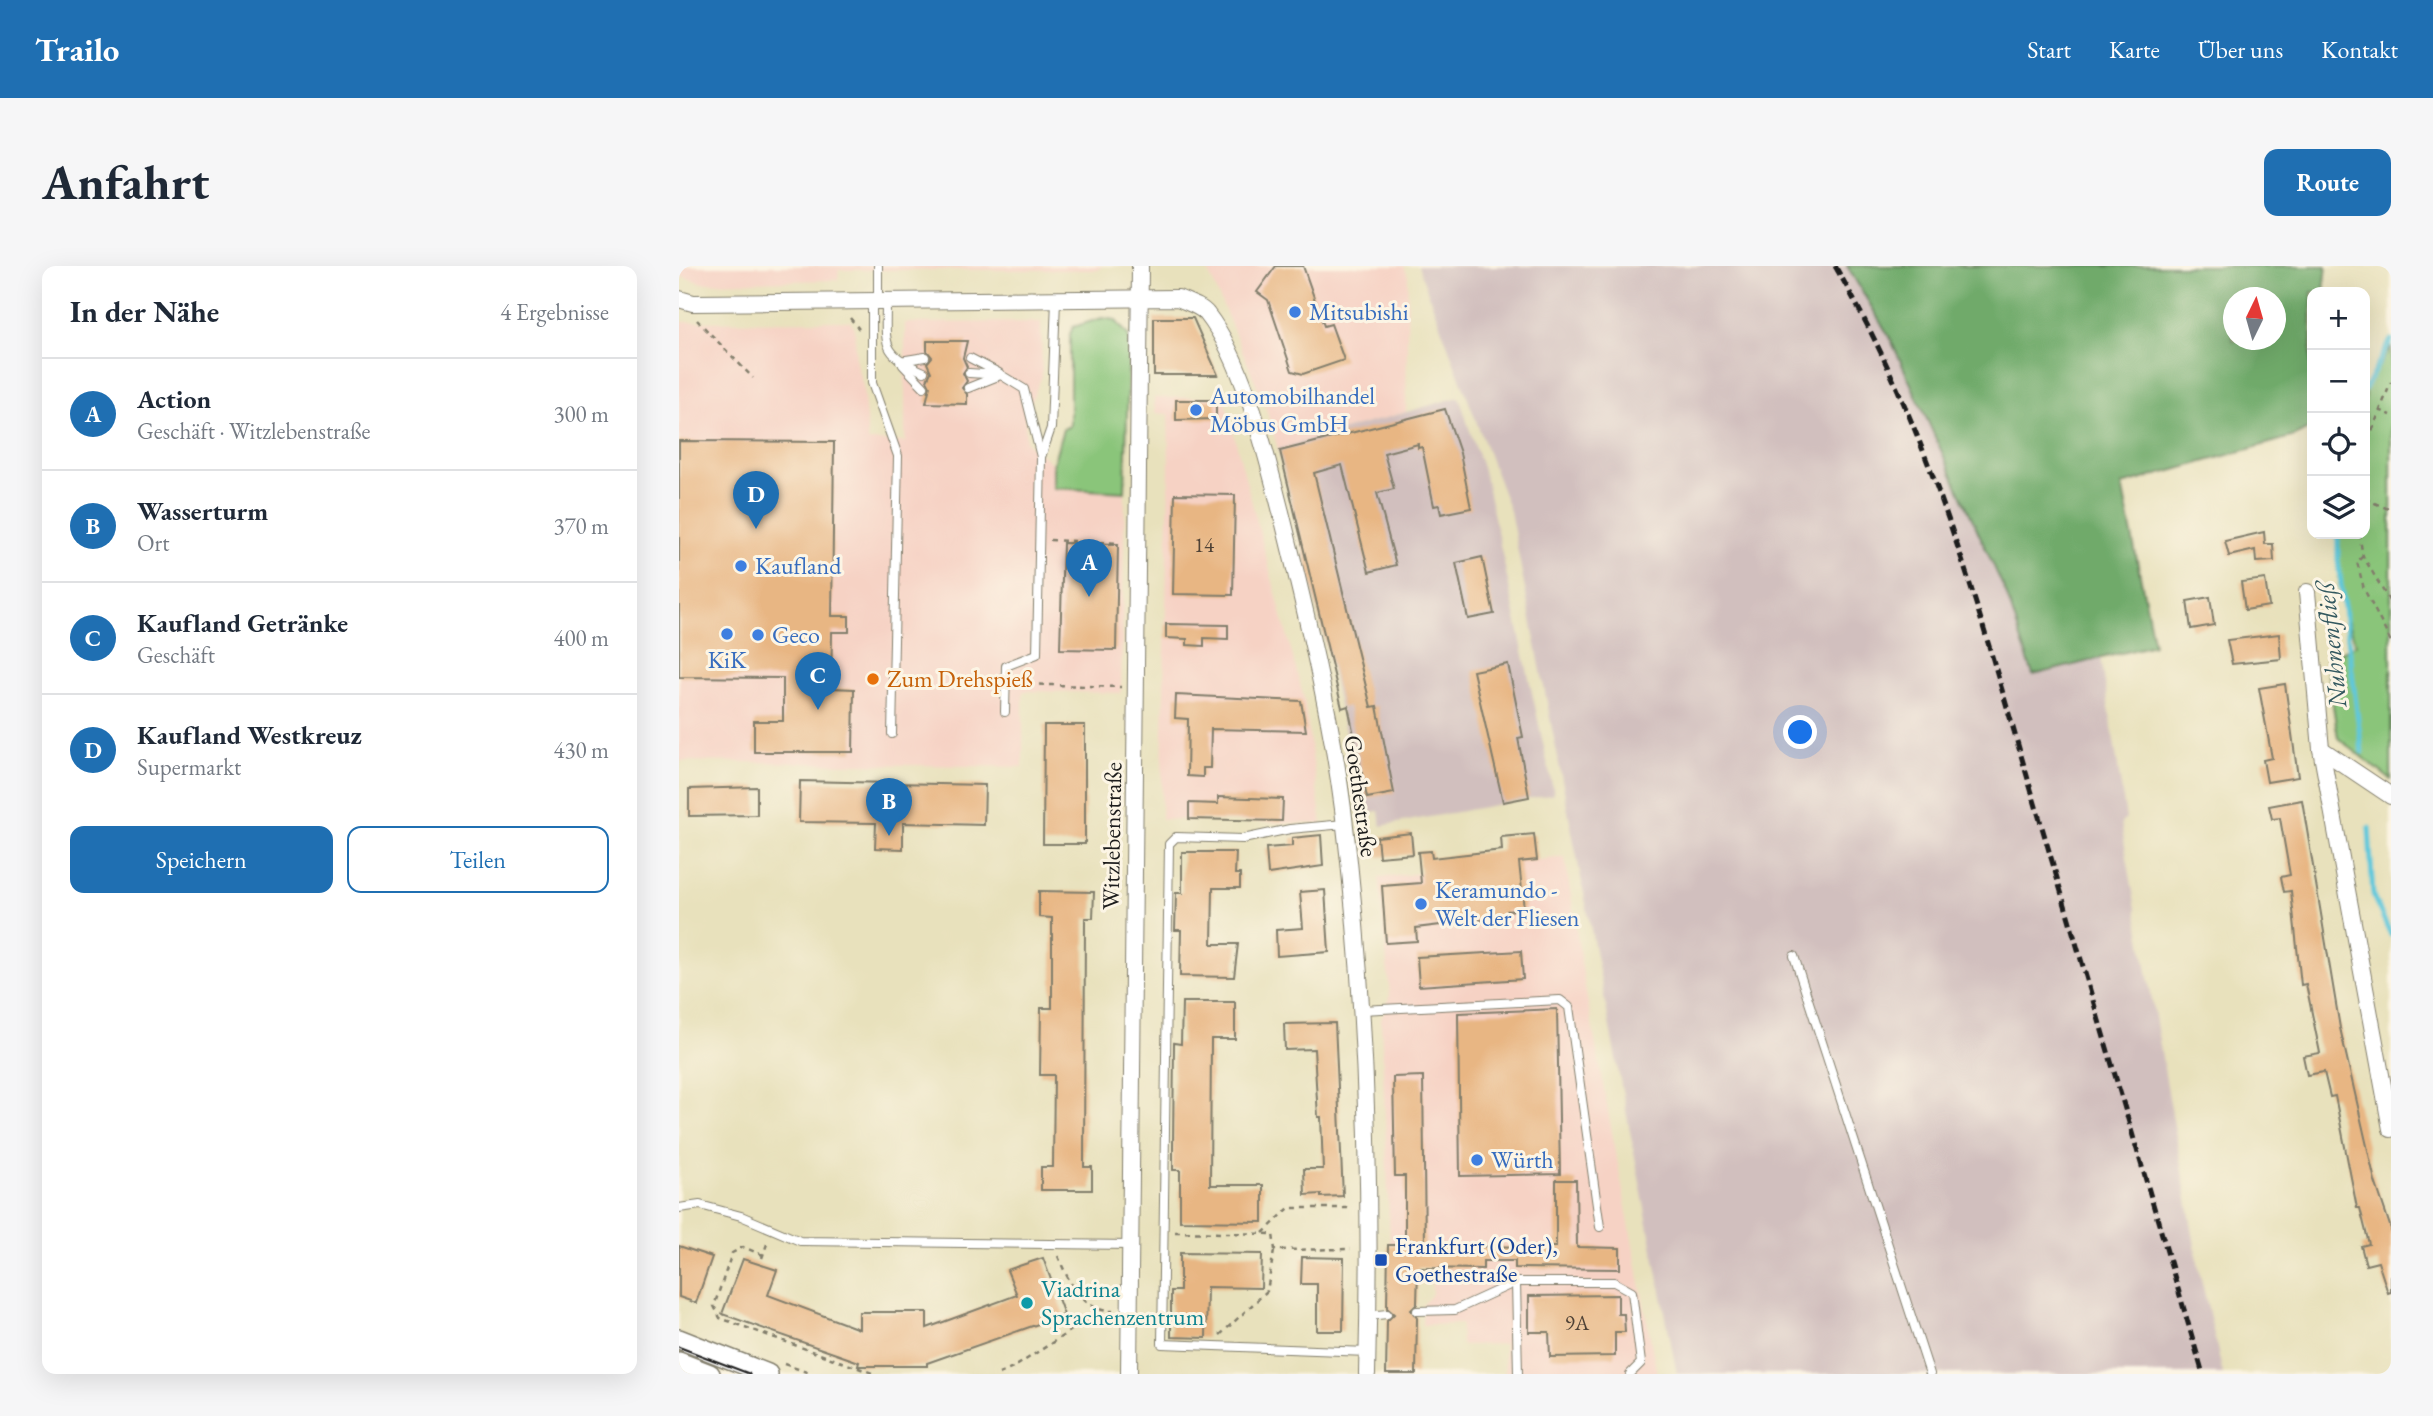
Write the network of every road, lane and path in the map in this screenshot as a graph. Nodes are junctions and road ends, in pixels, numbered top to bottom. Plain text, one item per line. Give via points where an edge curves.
1 (878, 266) edge
2 (1140, 266) edge
3 (1140, 298) junction
4 (679, 299) edge
5 (1056, 299) junction
6 (879, 301) junction
7 (708, 317) dead end
8 (837, 317) dead end
9 (860, 333) dead end
10 (925, 357) dead end
11 (970, 358) dead end
12 (898, 361) junction
13 (924, 372) dead end
14 (969, 373) dead end
15 (1001, 375) junction
16 (754, 378) dead end
17 (2391, 382) edge
18 (924, 387) dead end
19 (968, 388) dead end
20 (2379, 410) junction
21 (2391, 415) edge
22 (2370, 435) edge
23 (1041, 457) junction
24 (2370, 501) edge
25 (2391, 510) edge
26 (2360, 539) edge
27 (1039, 540) junction
28 (1137, 543) junction
29 (2363, 556) junction
30 (2308, 592) dead end
31 (2391, 604) edge
32 (2391, 642) edge
33 (1005, 684) junction
34 (1136, 687) junction
35 (1005, 712) dead end
36 (892, 734) dead end
37 (2321, 749) junction
38 (2391, 796) edge
39 (1344, 824) junction
40 (1794, 956) dead end
41 (1362, 1010) junction
42 (2390, 1120) edge
43 (679, 1208) edge
44 (1369, 1208) junction
45 (1600, 1227) dead end
46 (773, 1230) junction
47 (1163, 1231) junction
48 (1262, 1234) junction
49 (1053, 1244) junction
50 (1131, 1245) junction
51 (1369, 1249) junction
52 (1275, 1250) junction
53 (1516, 1282) junction
54 (1101, 1311) junction
55 (1130, 1311) junction
56 (1417, 1311) dead end
57 (1387, 1314) dead end
58 (1368, 1316) junction
59 (683, 1341) edge
60 (1207, 1346) junction
61 (1368, 1352) junction
62 (679, 1362) edge
63 (1013, 1368) junction
64 (710, 1374) edge
65 (768, 1374) edge
66 (875, 1374) edge
67 (999, 1374) edge
68 (1013, 1374) edge
69 (1129, 1374) edge
70 (1367, 1374) edge
71 (1518, 1374) edge
72 (1630, 1374) edge
73 (1930, 1374) edge

1 - 6 lane
2 - 3 street, Witzlebenstraße
3 - 5 street, Goethestraße
3 - 28 street, Witzlebenstraße
3 - 39 street, Goethestraße via 1178,298 1206,312 1233,360 1265,447 1306,613
4 - 6 street, Goethestraße via 693,303
5 - 6 street, Goethestraße
5 - 23 lane via 1051,428
6 - 12 lane via 886,342
6 - 36 lane via 872,383 898,456
7 - 16 path via 695,318
8 - 9 path via 851,318
10 - 12 lane
11 - 15 lane
12 - 13 lane
12 - 18 lane
14 - 15 lane
15 - 19 lane
15 - 23 lane via 1024,389
17 - 20 path
20 - 21 path
20 - 22 path
23 - 27 lane
24 - 25 path
26 - 29 path
27 - 28 path
27 - 33 lane via 1037,654 1006,666
28 - 34 street, Witzlebenstraße
29 - 31 path
29 - 32 path via 2357,562 2364,589
30 - 37 street
33 - 34 path
33 - 35 lane
34 - 50 street, Witzlebenstraße
37 - 38 street
37 - 42 street
39 - 41 street, Goethestraße
39 - 47 lane via 1243,839 1176,837 1169,844
40 - 73 lane
41 - 44 street, Goethestraße
41 - 45 lane via 1560,1000 1569,1007
43 - 46 lane via 700,1205
44 - 48 path via 1289,1208
44 - 51 street, Goethestraße
46 - 49 lane via 800,1241
46 - 66 path via 763,1256 743,1247 732,1253 714,1306 720,1318
47 - 48 path
47 - 60 lane via 1162,1345
48 - 52 path via 1273,1234
49 - 50 lane
49 - 54 path via 1070,1284
50 - 55 street, Witzlebenstraße
51 - 52 path
51 - 58 street, Goethestraße
52 - 60 path via 1267,1291
53 - 56 lane via 1455,1310
53 - 71 lane
53 - 72 lane via 1614,1282 1632,1292 1641,1363
54 - 55 path
54 - 63 path
55 - 69 street, Witzlebenstraße
57 - 58 lane
58 - 61 street, Goethestraße
59 - 62 street
59 - 65 street
60 - 61 lane
61 - 70 street, Goethestraße
62 - 64 street
63 - 67 path
63 - 68 path

